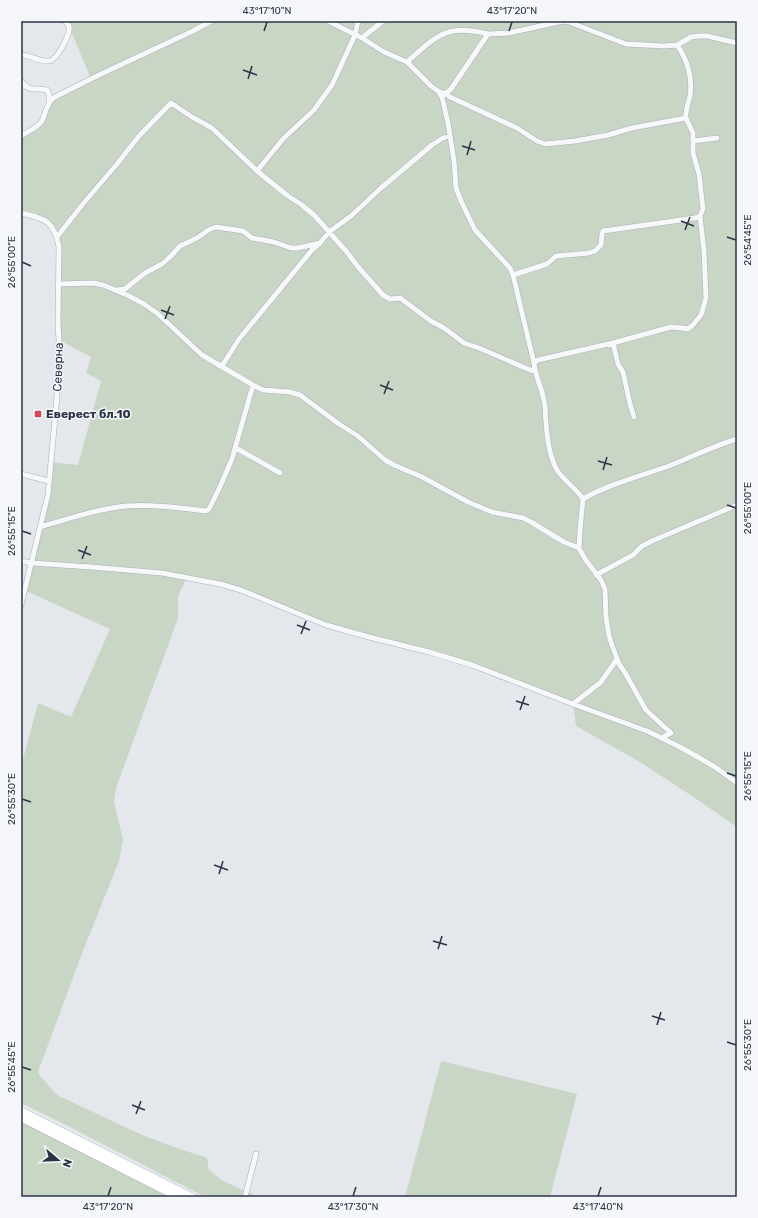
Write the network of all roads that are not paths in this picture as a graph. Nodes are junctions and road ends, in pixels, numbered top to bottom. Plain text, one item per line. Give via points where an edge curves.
1 (65, 21) edge
2 (211, 21) edge
3 (328, 21) edge
4 (358, 21) edge
5 (383, 21) edge
6 (563, 21) edge
7 (488, 34) junction
8 (355, 35) junction
9 (362, 38) junction
10 (737, 43) edge
11 (677, 44) junction
12 (21, 55) edge
13 (407, 62) junction
14 (21, 81) edge
15 (444, 95) junction
16 (49, 102) junction
17 (686, 118) junction
18 (21, 136) edge
19 (449, 136) junction
20 (717, 138) dead end
21 (693, 141) junction
22 (257, 171) junction
23 (21, 213) edge
24 (700, 216) junction
25 (329, 232) junction
26 (57, 237) junction
27 (320, 243) junction
28 (513, 275) junction
29 (59, 284) junction
30 (116, 290) junction
31 (613, 343) junction
32 (534, 362) junction
33 (220, 366) junction
34 (535, 371) junction
35 (253, 385) junction
36 (634, 416) dead end
37 (737, 439) edge
38 (236, 448) junction
39 (280, 473) dead end
40 (21, 474) edge
41 (49, 481) junction
42 (583, 500) junction
43 (737, 505) edge
44 (40, 527) junction
45 (580, 548) junction
46 (21, 560) edge
47 (32, 563) junction
48 (596, 575) junction
49 (23, 587) edge
50 (21, 605) edge
51 (618, 662) junction
52 (574, 704) junction
53 (661, 738) junction
54 (737, 783) edge
55 (21, 1111) edge
56 (21, 1118) edge
57 (256, 1154) dead end
58 (177, 1197) edge
59 (192, 1197) edge
60 (245, 1197) edge

1 - 12 street via 69,26 68,30 62,48 53,59 48,61
2 - 16 street
3 - 8 street
4 - 8 street
5 - 9 street
6 - 7 street via 509,33
6 - 11 street via 626,44
7 - 13 street via 468,30 445,33 433,39
7 - 15 street via 451,89
8 - 9 street
8 - 22 street via 332,85 314,110 283,139
9 - 13 street
10 - 11 street via 699,36
11 - 17 street via 691,76
13 - 15 street
14 - 16 street via 28,88 47,90
15 - 17 street via 517,128 545,144 581,140
15 - 19 street
16 - 18 street via 41,122 36,128
17 - 21 street via 693,133
19 - 25 street via 432,146
19 - 28 street via 456,188 461,201 475,230 510,268
20 - 21 street
21 - 24 street via 692,153 699,174 703,209
22 - 25 street via 314,215
22 - 26 street via 212,128 171,103 139,136
23 - 26 street, Северна via 47,222
24 - 28 street via 603,231 601,245 595,251 556,256 547,264
24 - 31 street via 706,298 701,315 687,329 671,327
25 - 27 street
25 - 34 street via 383,295 390,299 400,298 464,343
26 - 29 street, Северна
27 - 30 street via 291,248 252,238 243,231 216,227 180,246 162,264 145,273 125,289
27 - 33 street via 239,339
28 - 32 street
29 - 30 street via 93,282
29 - 41 street, Северна via 60,340
30 - 33 street via 157,313 202,355
31 - 32 street
31 - 36 street
32 - 34 street
33 - 35 street
34 - 42 street via 544,401 546,428 554,462 558,471
35 - 38 street
35 - 45 street via 263,390 300,395 358,436 384,460 474,505 492,512 523,518
37 - 42 street via 611,486
38 - 39 street
38 - 44 street via 219,489 206,511 126,506
40 - 41 street
41 - 44 street, Северна
42 - 45 street
43 - 48 street via 652,541 633,555
44 - 47 street, Северна
45 - 48 street
46 - 47 street
47 - 49 street, Северна
47 - 52 street via 137,570 220,584 326,625 450,658
48 - 51 street via 605,589 609,636
49 - 50 street, Северна
51 - 52 street via 601,682
51 - 53 street via 646,710 671,733
52 - 53 street
53 - 54 street via 715,767
55 - 59 main road
56 - 58 main road
57 - 60 street

